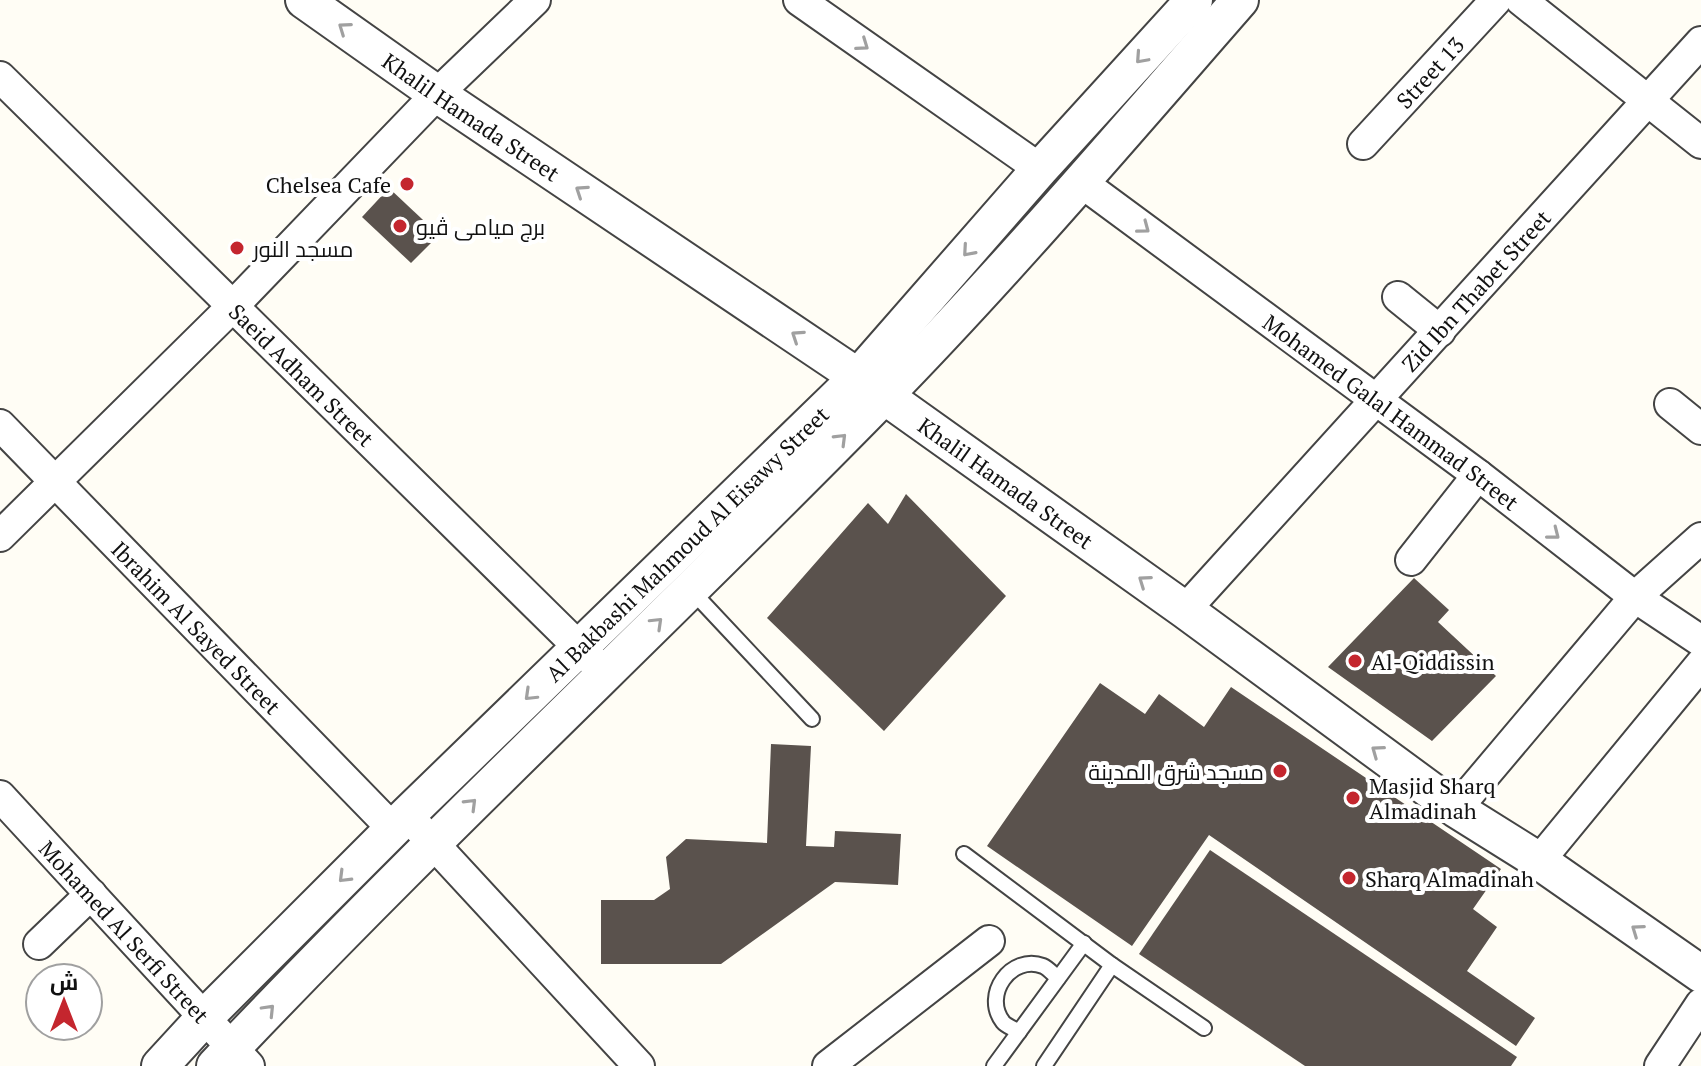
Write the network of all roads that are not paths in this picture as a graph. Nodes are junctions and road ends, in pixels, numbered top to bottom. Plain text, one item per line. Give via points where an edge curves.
1 (304, 0) edge
2 (535, 0) edge
3 (799, 0) edge
4 (1194, 0) edge
5 (1240, 0) edge
6 (1496, 0) edge
7 (1521, 0) edge
8 (1701, 42) edge
9 (0, 77) edge
10 (437, 94) junction
11 (1648, 100) junction
12 (1701, 143) edge
13 (1363, 144) dead end
14 (1040, 169) junction
15 (1081, 182) junction
16 (1398, 297) dead end
17 (233, 306) junction
18 (1440, 331) junction
19 (871, 386) junction
20 (1377, 401) junction
21 (1670, 404) dead end
22 (0, 425) edge
23 (1701, 429) edge
24 (1478, 475) junction
25 (54, 482) junction
26 (0, 536) edge
27 (1701, 538) edge
28 (1411, 560) dead end
29 (691, 590) junction
30 (1635, 597) junction
31 (1185, 610) junction
32 (1701, 641) edge
33 (592, 660) junction
34 (1701, 664) edge
35 (812, 719) dead end
36 (0, 796) edge
37 (1456, 809) junction
38 (400, 822) junction
39 (433, 841) junction
40 (964, 854) dead end
41 (1539, 861) junction
42 (91, 894) junction
43 (989, 941) dead end
44 (1084, 943) junction
45 (39, 944) dead end
46 (1112, 965) junction
47 (1701, 974) edge
48 (1058, 978) junction
49 (1701, 1004) edge
50 (205, 1017) junction
51 (1204, 1028) dead end
52 (1019, 1032) junction
53 (232, 1060) edge
54 (160, 1066) edge
55 (639, 1066) edge
56 (828, 1066) edge
57 (994, 1066) edge
58 (1044, 1066) edge
59 (1660, 1066) edge

10 -> 1 street, Khalil Hamada Street
2 - 10 street
3 -> 14 street
4 -> 14 street, Al Bakbashi Mahmoud Al Eisawy Street
5 - 15 street, Al Bakbashi Mahmoud Al Eisawy Street
6 - 13 street, Street 13
7 - 11 street
8 - 11 street, Zid Ibn Thabet Street
9 - 17 street, Saeid Adham Street
10 - 17 street
19 -> 10 street, Khalil Hamada Street
11 - 12 street
11 - 18 street, Zid Ibn Thabet Street
14 -> 19 street, Al Bakbashi Mahmoud Al Eisawy Street
15 - 19 street, Al Bakbashi Mahmoud Al Eisawy Street
15 -> 20 street, Mohamed Galal Hammad Street
16 - 18 street
17 - 25 street
17 - 33 street, Saeid Adham Street
18 - 20 street, Zid Ibn Thabet Street
29 -> 19 street, Al Bakbashi Mahmoud Al Eisawy Street
31 -> 19 street, Khalil Hamada Street
19 - 33 street, Al Bakbashi Mahmoud Al Eisawy Street
20 - 24 street, Mohamed Galal Hammad Street
20 - 31 street, Zid Ibn Thabet Street
21 - 23 street
22 - 25 street, Ibrahim Al Sayed Street
24 - 28 street
24 -> 30 street, Mohamed Galal Hammad Street
25 - 26 street
25 - 38 street, Ibrahim Al Sayed Street
27 - 30 street
33 -> 29 street, Al Bakbashi Mahmoud Al Eisawy Street
29 - 35 lane
30 - 32 street, Mohamed Galal Hammad Street
30 - 37 street
37 -> 31 street, Khalil Hamada Street
33 -> 38 street, Al Bakbashi Mahmoud Al Eisawy Street
39 -> 33 street, Al Bakbashi Mahmoud Al Eisawy Street
34 - 41 street
36 - 42 street, Mohamed Al Serfi Street
37 - 41 street, Khalil Hamada Street
38 - 39 street, Ibrahim Al Sayed Street
38 -> 50 street, Al Bakbashi Mahmoud Al Eisawy Street
53 -> 39 street, Al Bakbashi Mahmoud Al Eisawy Street
39 - 55 street, Ibrahim Al Sayed Street
40 - 44 lane
47 -> 41 street, Khalil Hamada Street
42 - 45 street
42 - 50 street, Mohamed Al Serfi Street
43 - 56 street
44 - 46 lane
44 - 48 lane
46 - 51 lane
46 - 58 lane
48 - 52 lane
48 - 52 lane via 1042,966 1020,965 1001,979 995,1001 1003,1022
49 - 59 street
50 - 53 street, Mohamed Al Serfi Street
50 - 54 street, Al Bakbashi Mahmoud Al Eisawy Street
52 - 57 lane

